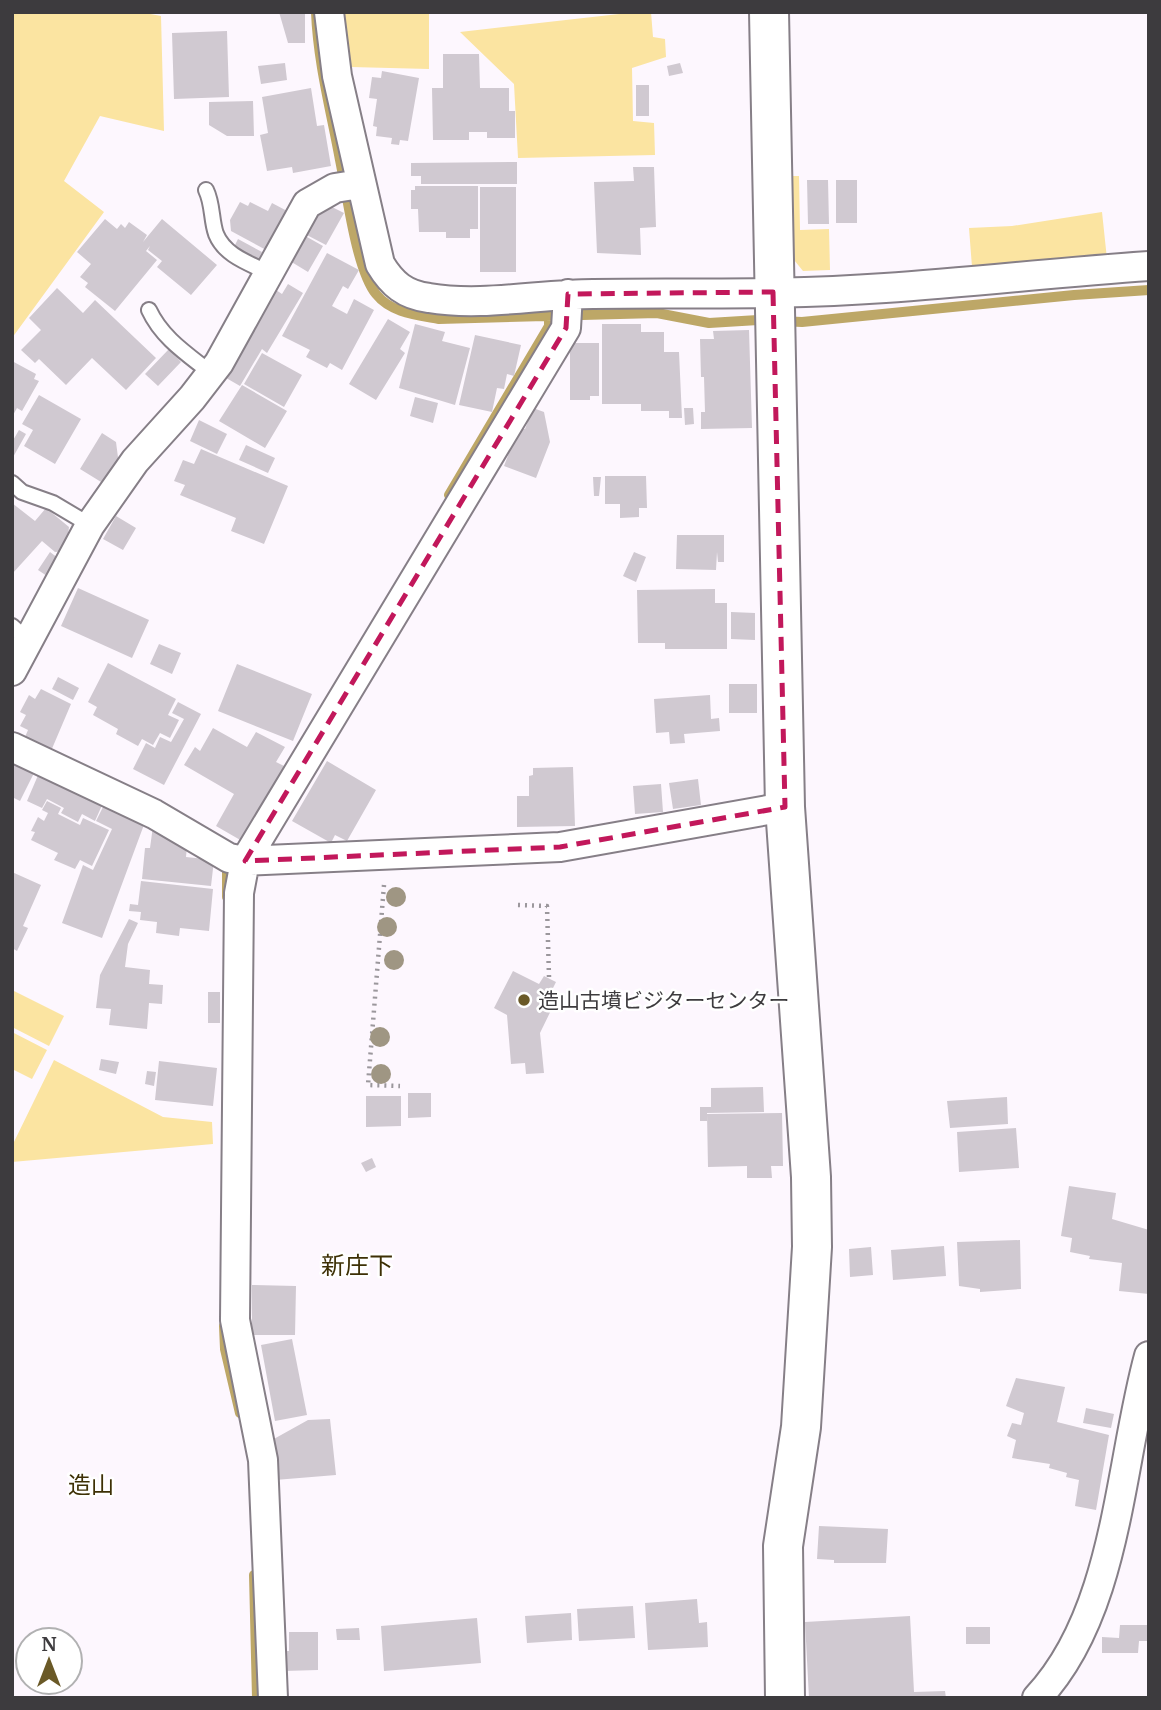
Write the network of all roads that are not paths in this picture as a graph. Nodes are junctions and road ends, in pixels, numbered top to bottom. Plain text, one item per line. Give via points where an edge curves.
1 (329, 12) edge
2 (769, 12) edge
3 (349, 185) junction
4 (206, 190) dead end
5 (1149, 266) edge
6 (269, 273) junction
7 (568, 309) junction
8 (149, 310) dead end
9 (773, 312) junction
10 (211, 373) junction
11 (12, 483) edge
12 (90, 525) junction
13 (18, 634) edge
14 (12, 671) edge
15 (12, 747) edge
16 (785, 807) junction
17 (237, 860) junction
18 (1149, 1356) edge
19 (273, 1698) edge
20 (785, 1698) edge
21 (1037, 1698) edge

1 - 3 street
2 - 9 street
3 - 6 street via 307,204
3 - 7 street via 380,264 390,281 405,292 430,299
4 - 6 lane via 216,233 228,253
5 - 9 street via 883,288
6 - 10 street
7 - 9 street
7 - 17 street
8 - 10 lane via 157,327
9 - 16 street
10 - 12 street via 135,461
11 - 12 lane
12 - 13 street via 39,617
13 - 14 street
15 - 17 street via 154,814
16 - 17 street via 560,847
16 - 20 street via 812,1247 801,1427 783,1546
17 - 19 street via 235,1320 263,1460
18 - 21 street via 1094,1604 1055,1679

